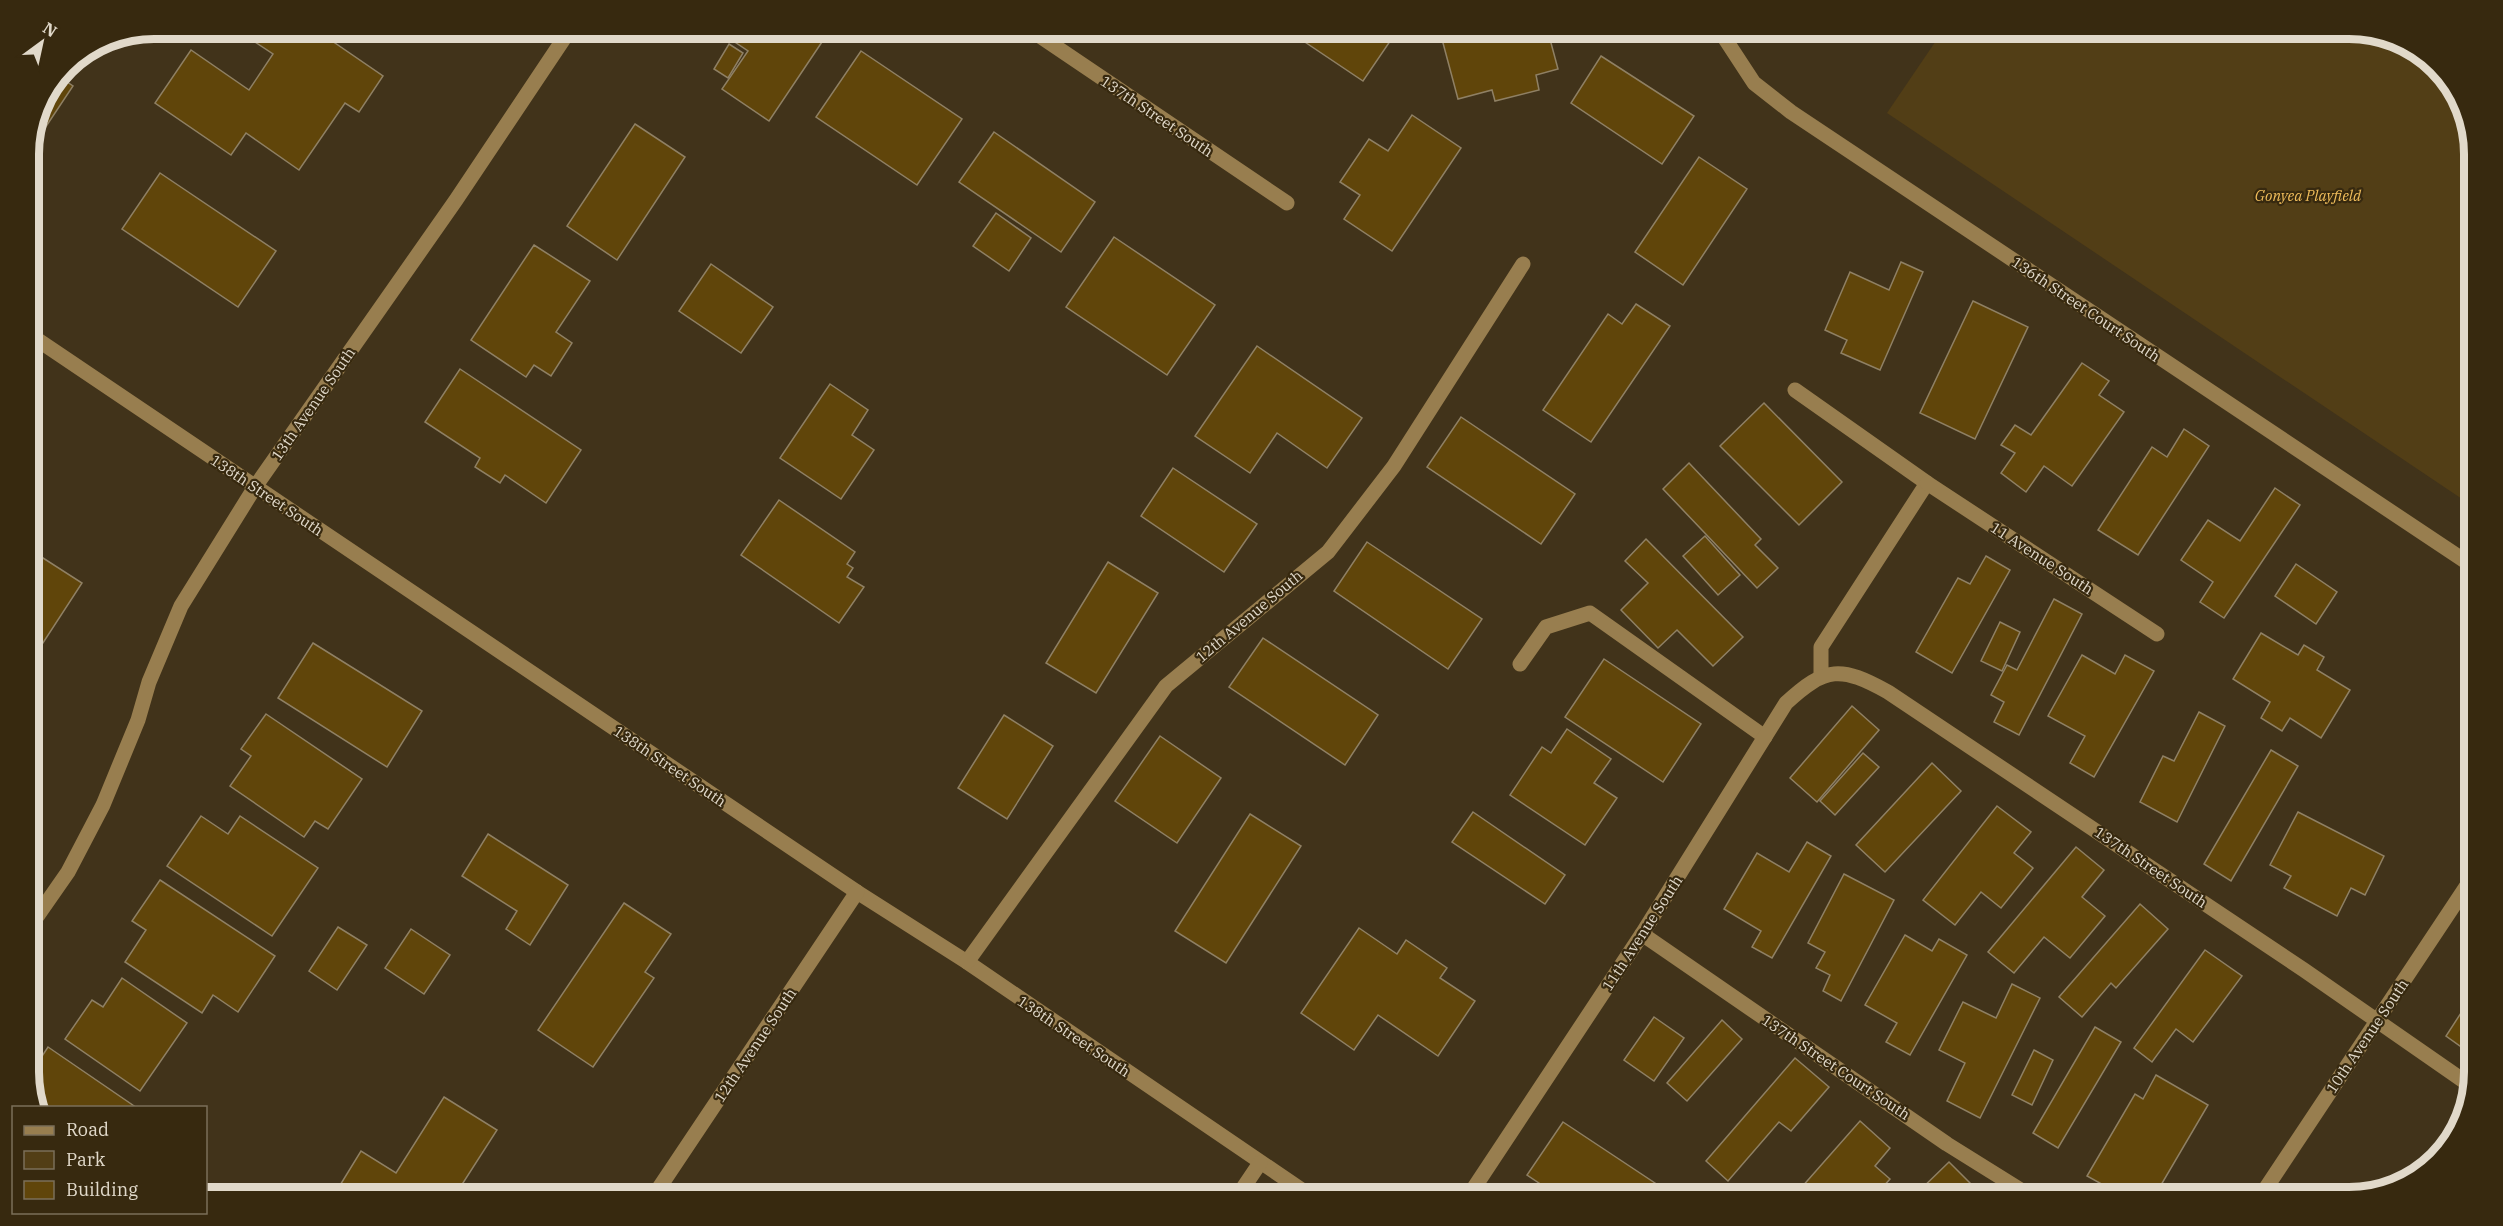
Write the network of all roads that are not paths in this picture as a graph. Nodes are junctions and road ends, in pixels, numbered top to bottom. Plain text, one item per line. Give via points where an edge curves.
1 (564, 39) edge
2 (1044, 39) edge
3 (1725, 39) edge
4 (1287, 203) dead end
5 (1523, 264) dead end
6 (39, 341) edge
7 (1795, 390) dead end
8 (1927, 483) junction
9 (255, 487) junction
10 (2464, 560) edge
11 (2157, 634) dead end
12 (1520, 664) dead end
13 (1821, 675) junction
14 (1765, 737) junction
15 (2464, 890) edge
16 (857, 892) junction
17 (39, 914) edge
18 (1642, 934) junction
19 (967, 962) junction
20 (2376, 1022) junction
21 (2464, 1081) edge
22 (1260, 1163) junction
23 (660, 1187) edge
24 (1244, 1187) edge
25 (1297, 1187) edge
26 (1475, 1187) edge
27 (2016, 1187) edge
28 (2267, 1187) edge

1 - 9 street, 13th Avenue South
2 - 4 street, 137th Street South
3 - 10 street, 136th Street Court South via 1754,83 1791,112
5 - 19 street, 12th Avenue South via 1394,466 1328,552 1166,686
6 - 9 street, 138th Street South
7 - 8 street, 11 Avenue South
8 - 11 street, 11 Avenue South
8 - 13 street via 1821,647
9 - 16 street, 138th Street South
9 - 17 street, 13th Avenue South via 181,606 148,682 138,720 104,805 68,872
12 - 14 street via 1546,627 1590,613
13 - 14 street, 11th Avenue South via 1786,703
13 - 20 street, 137th Street South via 1840,673 1862,678 1888,692
14 - 18 street, 11th Avenue South
15 - 20 street, 10th Avenue South
16 - 19 street, 138th Street South
16 - 23 street, 12th Avenue South
18 - 26 street, 11th Avenue South
18 - 27 street, 137th Street Court South via 1947,1144
19 - 22 street, 138th Street South
20 - 21 street, 137th Street South
20 - 28 street, 10th Avenue South
22 - 24 street
22 - 25 street, 138th Street South

